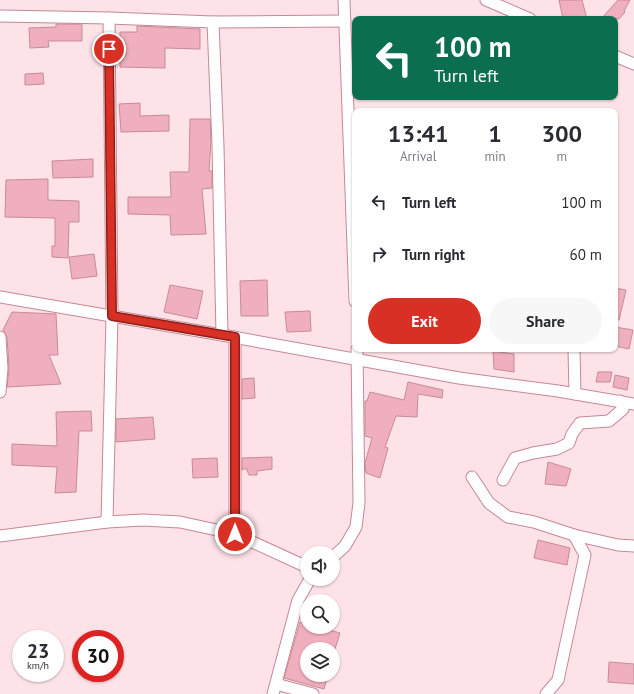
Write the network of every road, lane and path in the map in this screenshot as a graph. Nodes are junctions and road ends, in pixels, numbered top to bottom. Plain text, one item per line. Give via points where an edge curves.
1 (344, 0) edge
2 (486, 0) edge
3 (0, 16) edge
4 (523, 16) edge
5 (109, 18) junction
6 (345, 21) junction
7 (213, 22) junction
8 (618, 57) edge
9 (634, 64) edge
10 (352, 206) edge
11 (0, 297) edge
12 (112, 316) junction
13 (222, 335) junction
14 (0, 337) edge
15 (235, 337) junction
16 (574, 352) edge
17 (358, 355) edge
18 (0, 392) edge
19 (575, 394) junction
20 (620, 402) junction
21 (634, 404) edge
22 (472, 477) dead end
23 (503, 480) dead end
24 (107, 522) junction
25 (235, 534) junction
26 (574, 535) junction
27 (0, 536) edge
28 (634, 546) edge
29 (340, 551) edge
30 (300, 564) edge
31 (306, 586) edge
32 (274, 689) edge
33 (313, 694) edge
34 (546, 694) edge

1 - 6 street
2 - 4 street
3 - 5 street
5 - 7 street
5 - 12 street
6 - 7 street
6 - 10 street
7 - 13 street
8 - 9 street
11 - 12 street
12 - 13 street
12 - 24 street
13 - 15 street
14 - 18 street
15 - 17 street
15 - 25 street
16 - 19 street
17 - 19 street via 459,378
17 - 29 street via 359,503 356,527
19 - 20 street
20 - 21 street
20 - 23 street via 623,409 609,421 580,423 569,443 557,449 515,458
22 - 26 street via 489,503 508,517 534,522
24 - 25 street via 180,522
24 - 27 street
25 - 30 street
26 - 28 street
26 - 34 street via 585,555 558,680
31 - 32 street via 298,600
32 - 33 street

